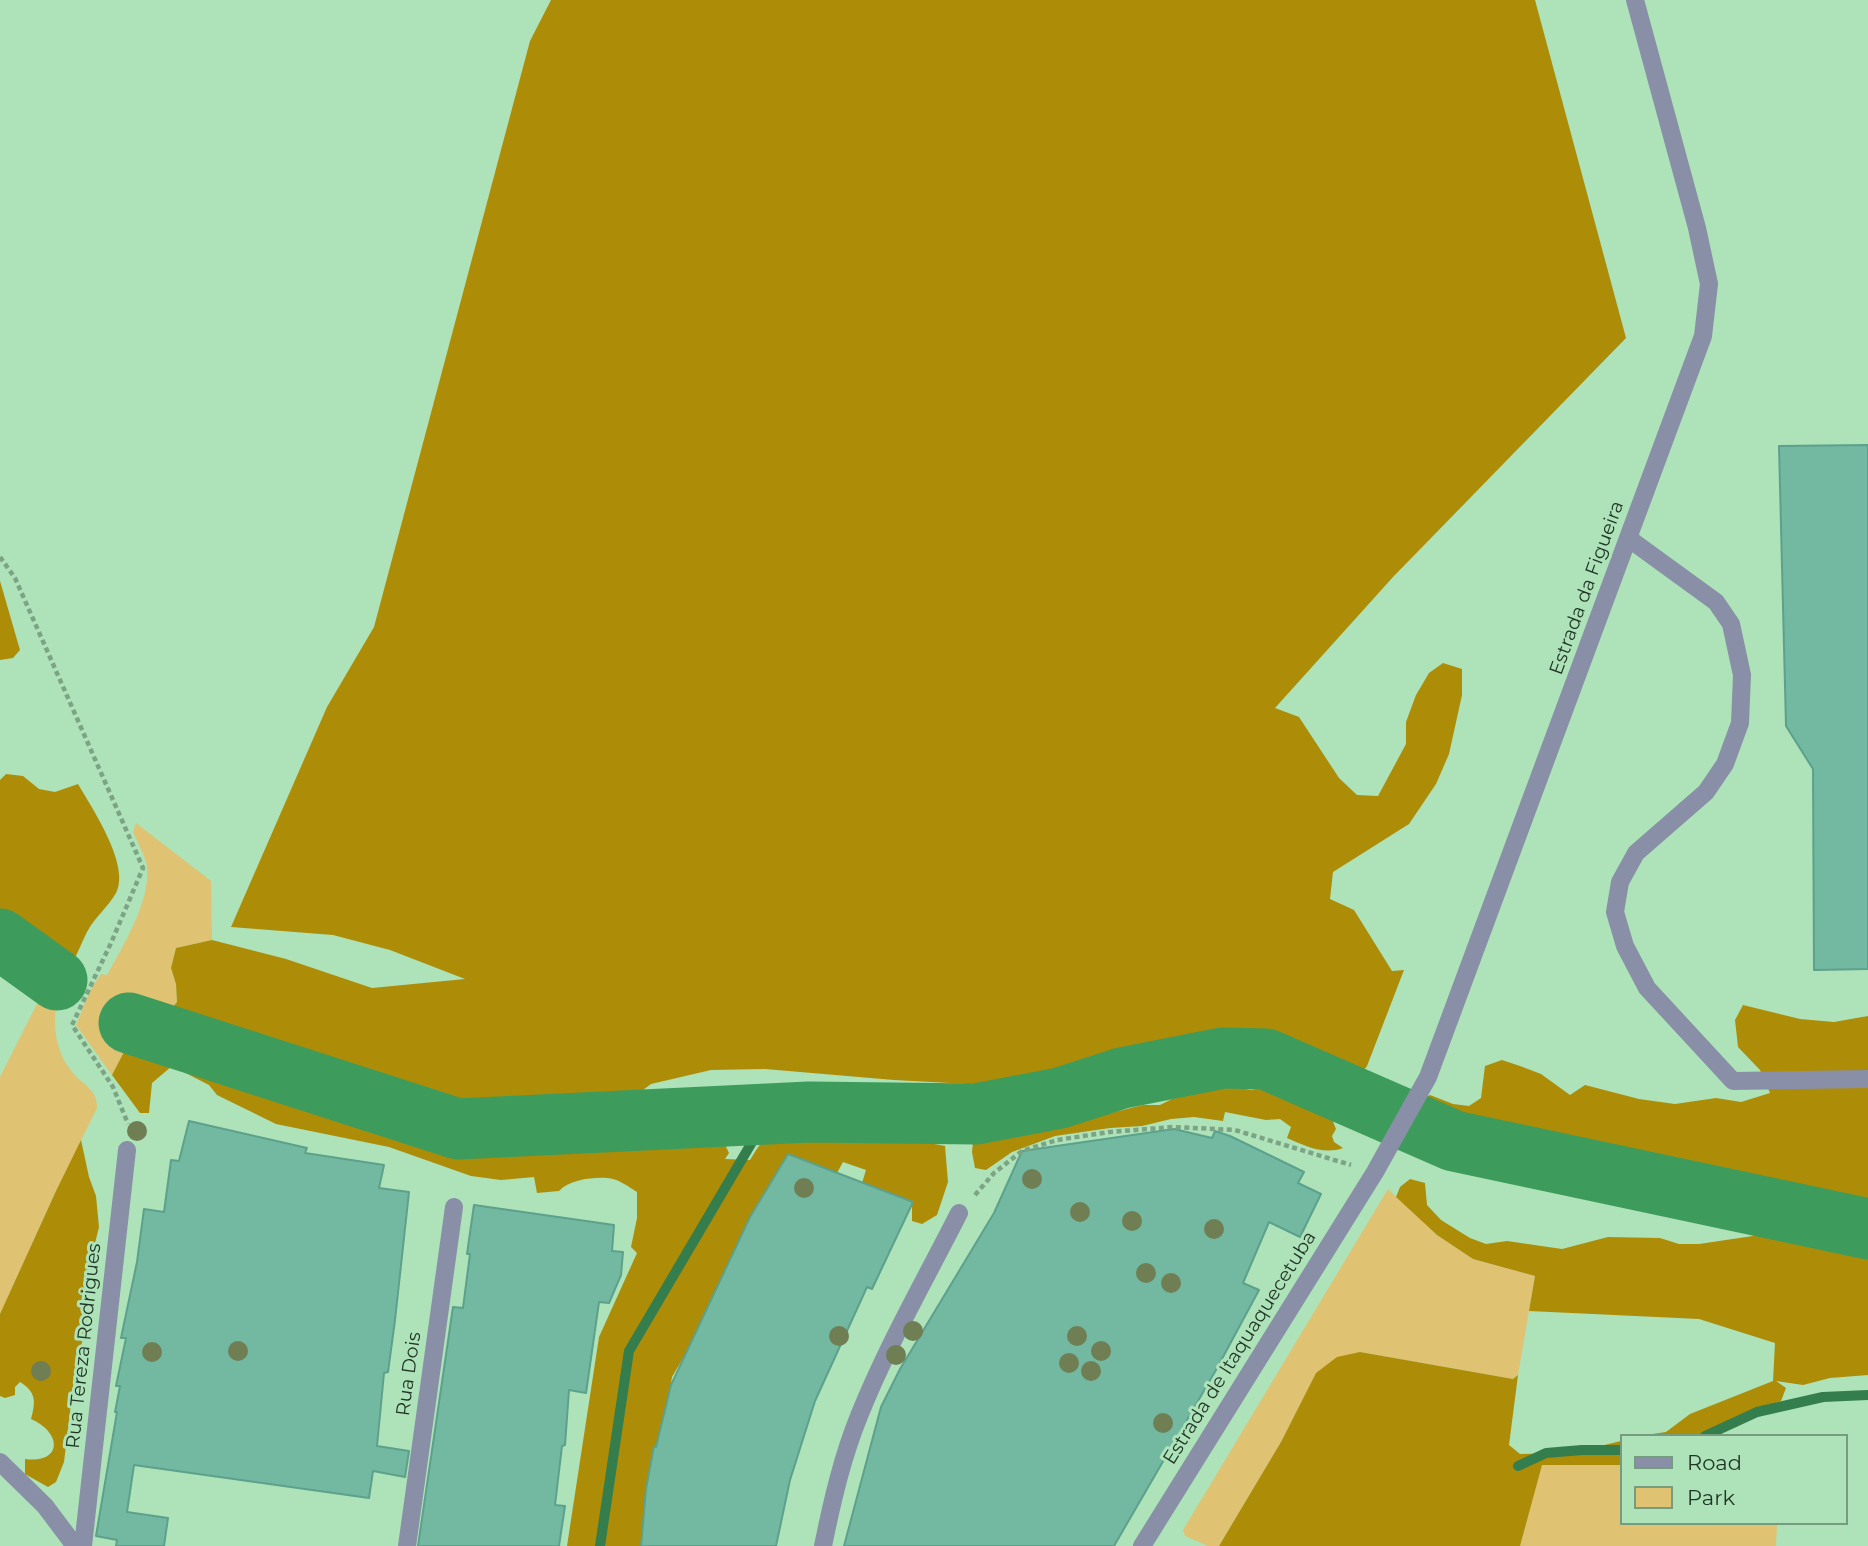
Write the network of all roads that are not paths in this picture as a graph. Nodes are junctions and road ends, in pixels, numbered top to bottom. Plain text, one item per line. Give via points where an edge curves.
1 (1635, 0) edge
2 (1628, 538) junction
3 (1868, 1079) edge
4 (127, 1150) road end
5 (1375, 1172) joint
6 (454, 1207) dead end
7 (959, 1213) road end
8 (0, 1462) edge
9 (75, 1546) edge
10 (83, 1546) edge
11 (407, 1546) edge
12 (823, 1546) edge
13 (1142, 1546) edge

1 - 2 street, Estrada da Figueira via 1709,285 1703,336
2 - 3 street via 1716,602 1731,624 1742,675 1740,723 1726,764 1706,792 1636,853 1620,882 1615,912 1625,946 1647,988 1733,1081
2 - 5 street, Estrada da Figueira via 1428,1077
4 - 10 street, Rua Tereza Rodrigues
5 - 13 street, Estrada de Itaquaquecetuba
6 - 11 street, Rua Dois
7 - 12 street via 858,1418
8 - 9 street via 45,1506

